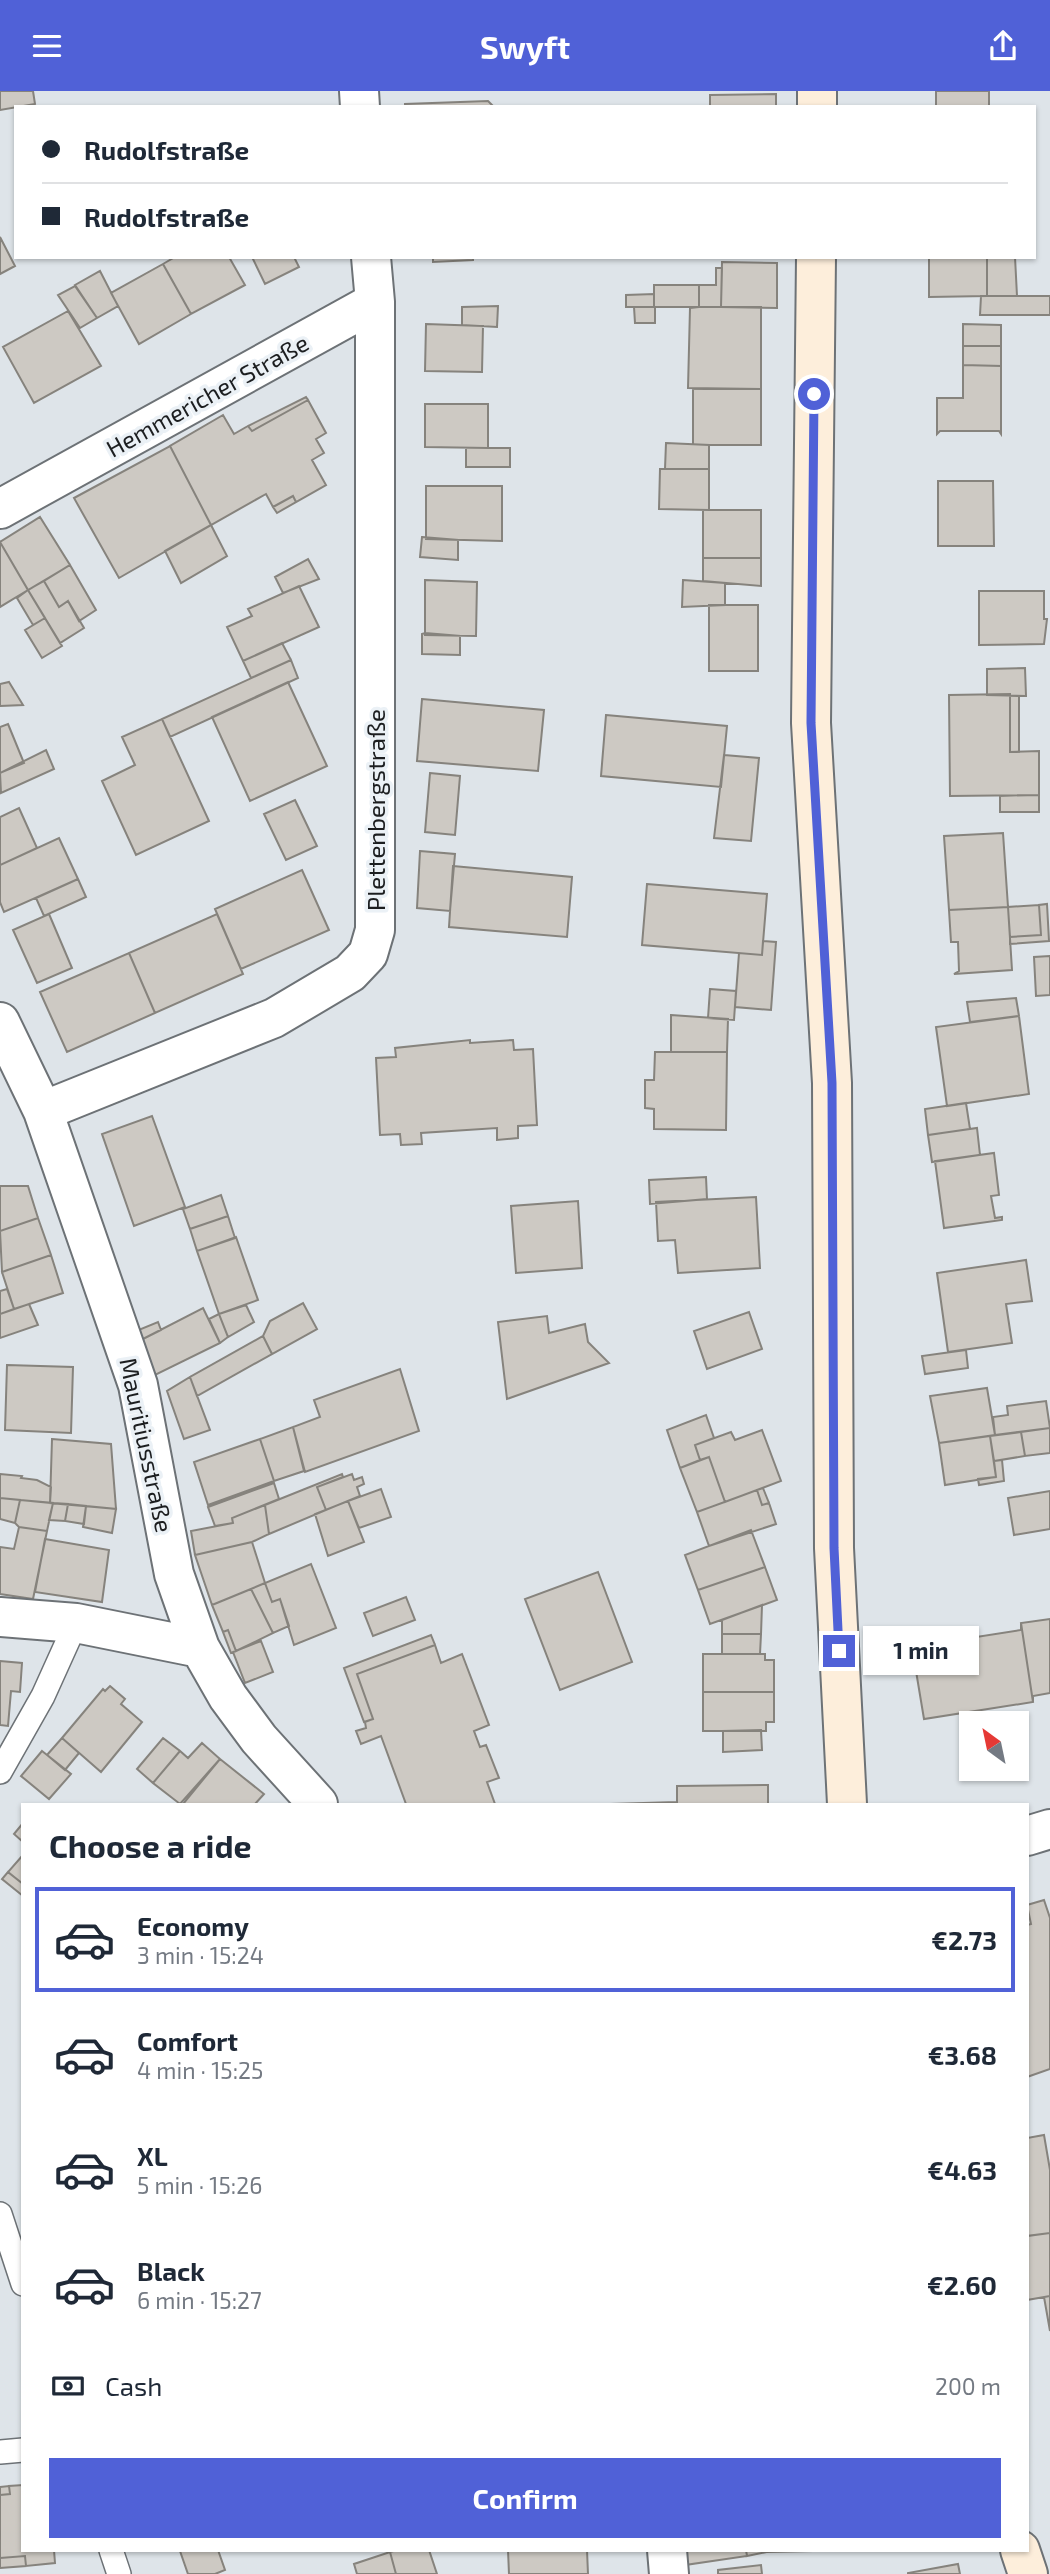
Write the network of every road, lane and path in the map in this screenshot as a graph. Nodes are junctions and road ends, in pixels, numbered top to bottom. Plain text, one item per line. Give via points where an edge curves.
1 (371, 259) edge
2 (816, 259) edge
3 (375, 302) junction
4 (0, 509) edge
5 (0, 1022) edge
6 (43, 1111) junction
7 (0, 1617) edge
8 (76, 1623) junction
9 (200, 1648) junction
10 (0, 1772) edge
11 (317, 1803) edge
12 (847, 1803) edge
13 (1050, 1829) edge
14 (1029, 1835) edge
15 (0, 2214) edge
16 (21, 2278) edge
17 (21, 2449) edge
18 (0, 2452) edge
19 (112, 2552) edge
20 (667, 2552) edge
21 (1021, 2552) edge
22 (119, 2574) edge
23 (669, 2574) edge
24 (1028, 2574) edge

1 - 3 street
2 - 12 street via 811,723 832,1083 834,1548
3 - 4 street, Hemmericher Straße
3 - 6 street, Plettenbergstraße via 375,930 368,954 350,973 274,1018
5 - 6 street, Mauritiusstraße
6 - 9 street, Mauritiusstraße via 138,1385 174,1574
7 - 8 street
8 - 9 street
8 - 10 lane via 43,1696
9 - 11 street, Mauritiusstraße via 259,1739
13 - 14 street
15 - 16 lane
17 - 18 lane
19 - 22 lane
20 - 23 street
21 - 24 street

